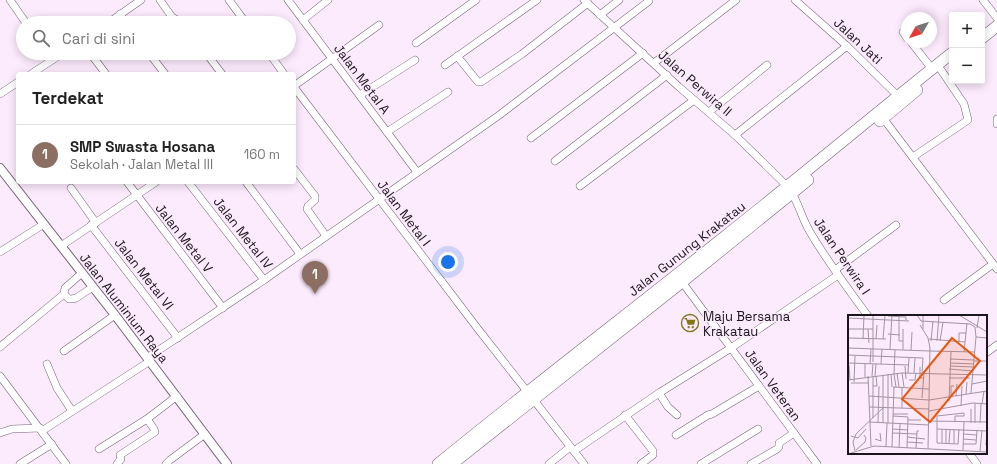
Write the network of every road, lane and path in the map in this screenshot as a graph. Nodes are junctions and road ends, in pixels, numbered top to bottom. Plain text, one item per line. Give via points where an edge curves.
1 (10, 0) edge
2 (141, 0) edge
3 (160, 0) edge
4 (229, 0) edge
5 (288, 0) edge
6 (328, 0) edge
7 (476, 0) edge
8 (537, 0) edge
9 (619, 0) edge
10 (650, 0) edge
11 (736, 0) edge
12 (795, 0) edge
13 (983, 0) edge
14 (586, 2) edge
15 (120, 14) joint
16 (600, 15) junction
17 (21, 16) edge
18 (117, 16) edge
19 (171, 16) edge
20 (241, 16) edge
21 (997, 18) edge
22 (303, 20) junction
23 (379, 25) dead end
24 (997, 26) edge
25 (615, 27) junction
26 (985, 28) edge
27 (985, 36) edge
28 (416, 43) dead end
29 (847, 46) junction
30 (917, 48) edge
31 (643, 53) junction
32 (457, 56) junction
33 (949, 56) edge
34 (332, 59) junction
35 (52, 60) edge
36 (95, 60) edge
37 (154, 60) edge
38 (211, 60) edge
39 (273, 60) edge
40 (415, 60) dead end
41 (654, 63) junction
42 (949, 64) edge
43 (444, 65) dead end
44 (767, 65) dead end
45 (937, 70) junction
46 (41, 71) edge
47 (104, 72) edge
48 (163, 72) edge
49 (220, 72) edge
50 (282, 72) edge
51 (667, 75) junction
52 (16, 83) edge
53 (296, 85) edge
54 (296, 89) edge
55 (448, 92) dead end
56 (0, 94) edge
57 (360, 95) junction
58 (900, 98) junction
59 (694, 100) junction
60 (709, 112) junction
61 (883, 118) junction
62 (997, 119) edge
63 (997, 124) edge
64 (387, 132) junction
65 (735, 135) junction
66 (531, 138) dead end
67 (913, 157) junction
68 (555, 161) dead end
69 (0, 168) edge
70 (296, 172) edge
71 (417, 172) junction
72 (128, 184) edge
73 (153, 184) edge
74 (190, 184) edge
75 (248, 184) edge
76 (580, 186) dead end
77 (71, 188) dead end
78 (790, 190) junction
79 (137, 196) junction
80 (378, 199) junction
81 (44, 224) junction
82 (93, 224) junction
83 (896, 225) dead end
84 (326, 236) junction
85 (61, 246) junction
86 (1, 251) edge
87 (300, 254) junction
88 (995, 266) edge
89 (837, 272) junction
90 (82, 273) junction
91 (264, 280) junction
92 (682, 282) junction
93 (93, 287) junction
94 (64, 294) junction
95 (944, 300) dead end
96 (223, 308) junction
97 (115, 315) junction
98 (867, 315) edge
99 (178, 338) junction
100 (997, 344) edge
101 (0, 347) edge
102 (731, 348) junction
103 (64, 351) dead end
104 (987, 352) edge
105 (149, 359) junction
106 (47, 364) dead end
107 (0, 376) edge
108 (759, 386) junction
109 (659, 393) junction
110 (530, 395) junction
111 (177, 396) junction
112 (72, 411) junction
113 (625, 415) junction
114 (677, 415) dead end
115 (147, 418) junction
116 (758, 429) dead end
117 (41, 430) junction
118 (0, 433) edge
119 (794, 433) junction
120 (205, 434) junction
121 (676, 435) dead end
122 (52, 444) junction
123 (99, 449) dead end
124 (572, 449) junction
125 (970, 454) edge
126 (20, 464) edge
127 (66, 464) edge
128 (117, 464) edge
129 (166, 464) edge
130 (227, 464) edge
131 (438, 464) edge
132 (452, 464) edge
133 (549, 464) edge
134 (584, 464) edge
135 (641, 464) edge
136 (700, 464) edge
137 (751, 464) edge
138 (817, 464) edge
139 (977, 464) edge

1 - 17 street
2 - 15 street
3 - 19 street
4 - 20 street
5 - 22 street, Jalan Metal A
6 - 22 street
7 - 28 street
8 - 32 street
9 - 16 street
10 - 25 street
11 - 41 street
12 - 29 street, Jalan Jati
13 - 21 street
14 - 16 street, Jalan Perwira II
14 - 32 street via 522,54 480,82
15 - 18 street
16 - 25 street, Jalan Perwira II
21 - 26 highway
22 - 34 street, Jalan Metal A
23 - 34 street
24 - 27 highway
25 - 31 street, Jalan Perwira II
25 - 71 street via 496,117
29 - 58 street, Jalan Jati
29 - 65 street
30 - 45 street
31 - 41 street, Jalan Perwira II
31 - 66 street
32 - 43 street
33 - 45 highway, Jalan Gunung Krakatau
34 - 53 street
34 - 57 street, Jalan Metal A
35 - 46 street
36 - 47 street
37 - 48 street
38 - 49 street
39 - 50 street
40 - 57 street
41 - 51 street, Jalan Perwira II
42 - 45 highway, Jalan Gunung Krakatau
44 - 60 street
45 - 58 highway, Jalan Gunung Krakatau
45 - 67 street via 964,104 968,120
51 - 59 street, Jalan Perwira II
51 - 68 street
52 - 56 street
54 - 80 street, Jalan Metal I
55 - 64 street
57 - 64 street, Jalan Metal A
58 - 61 highway, Jalan Gunung Krakatau
58 - 78 highway, Jalan Gunung Krakatau
59 - 60 street, Jalan Perwira II
59 - 76 street
60 - 65 street, Jalan Perwira II
61 - 67 street
61 - 78 highway, Jalan Gunung Krakatau
62 - 63 street
64 - 71 street, Jalan Metal A
65 - 78 street, Jalan Perwira II
67 - 88 street
69 - 81 street, Jalan Aluminium Raya
70 - 84 street via 315,196 315,200 307,209
71 - 80 street
72 - 79 street, Jalan Metal V
73 - 79 street
74 - 91 street, Jalan Metal IV
75 - 87 street
77 - 82 street, Jalan Metal VI
78 - 89 street, Jalan Perwira I via 809,230
78 - 92 highway, Jalan Gunung Krakatau
78 - 110 highway, Jalan Gunung Krakatau
79 - 82 street
79 - 96 street, Jalan Metal V
80 - 84 street
80 - 110 street, Jalan Metal I
81 - 85 street, Jalan Aluminium Raya
81 - 86 street
82 - 85 street
82 - 99 street, Jalan Metal VI
83 - 89 street
84 - 87 street
85 - 90 street, Jalan Aluminium Raya
87 - 91 street
88 - 95 street
89 - 98 street, Jalan Perwira I
89 - 102 street
90 - 93 street, Jalan Aluminium Raya
90 - 94 street via 65,288
91 - 96 street
92 - 102 street, Jalan Veteran
92 - 110 highway, Jalan Gunung Krakatau
93 - 94 street via 73,299
93 - 97 street, Jalan Aluminium Raya
94 - 101 street
96 - 99 street
97 - 103 street
97 - 105 street, Jalan Aluminium Raya
99 - 105 street
100 - 104 street
102 - 108 street, Jalan Veteran
102 - 109 street
105 - 111 street, Jalan Aluminium Raya
105 - 112 street
106 - 112 street via 57,388
107 - 117 street
108 - 119 street, Jalan Veteran
108 - 121 street
109 - 113 street
109 - 114 street
110 - 124 street, Jalan Metal I
110 - 131 highway, Jalan Gunung Krakatau
110 - 132 highway, Jalan Gunung Krakatau
111 - 115 street
111 - 120 street, Jalan Aluminium Raya
112 - 117 street
113 - 124 street
113 - 135 street via 653,451 653,455
115 - 123 street
115 - 128 street via 155,432 120,455 121,459
116 - 136 street
117 - 118 street via 12,429
117 - 122 street
119 - 137 street via 780,443 777,450
119 - 138 street, Jalan Veteran
120 - 129 street
120 - 130 street, Jalan Aluminium Raya
122 - 126 street
122 - 127 street
124 - 133 street
124 - 134 street, Jalan Metal I
125 - 139 street

